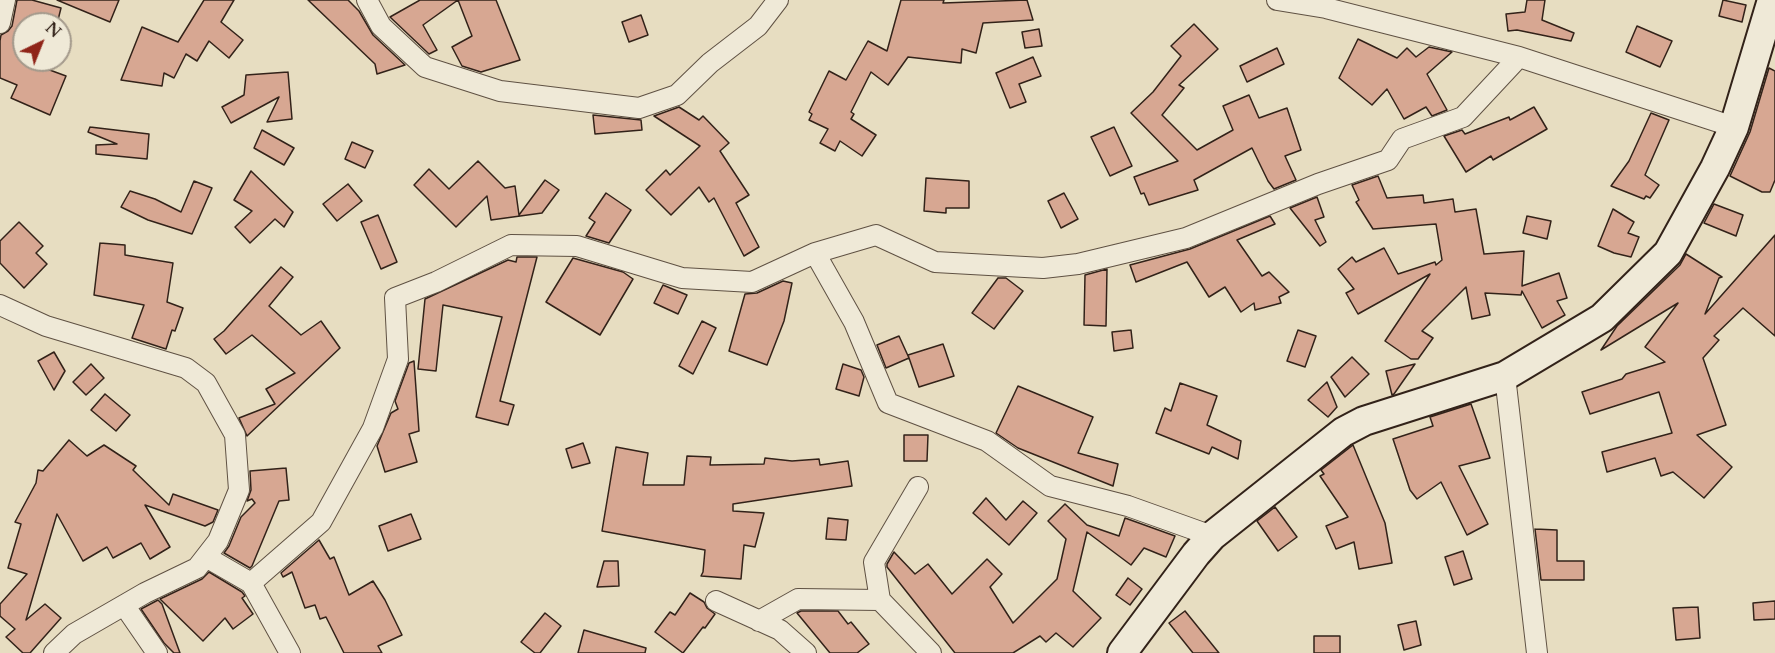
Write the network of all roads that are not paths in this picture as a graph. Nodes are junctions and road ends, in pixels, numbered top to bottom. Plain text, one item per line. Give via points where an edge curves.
1 (5, 0) edge
2 (367, 0) edge
3 (778, 0) edge
4 (1277, 0) edge
5 (1772, 0) edge
6 (1330, 4) edge
7 (0, 23) edge
8 (1519, 57) junction
9 (1734, 127) junction
10 (815, 253) junction
11 (0, 305) edge
12 (1505, 376) junction
13 (918, 487) dead end
14 (1212, 536) junction
15 (206, 557) junction
16 (251, 583) junction
17 (880, 600) junction
18 (716, 601) dead end
19 (124, 605) junction
20 (759, 621) junction
21 (54, 653) edge
22 (157, 653) edge
23 (290, 653) edge
24 (806, 653) edge
25 (930, 653) edge
26 (1122, 653) edge
27 (1537, 653) edge

1 - 7 street
2 - 3 street via 381,26 425,67 500,91 639,108 677,95 758,26
4 - 6 street
5 - 9 main road
6 - 8 street
8 - 9 street
8 - 10 street via 1463,117 1402,140 1388,160 1186,238 1078,264 1043,268 935,262 876,235
9 - 12 main road via 1668,253 1602,318
10 - 14 street via 854,322 888,403 987,441 1050,486 1128,506
10 - 16 street via 752,282 682,279 577,246 511,245 395,298 398,359 373,428 321,522
11 - 15 street via 46,326 186,368 206,383 235,435 239,490 218,541
12 - 14 main road via 1364,421 1343,432
12 - 27 street
13 - 17 street via 874,562
14 - 26 main road
15 - 16 street
15 - 19 street via 197,568
16 - 23 street
17 - 20 street via 798,599
17 - 25 street
18 - 20 street
19 - 21 street via 74,634
19 - 22 street
20 - 24 street via 780,630

